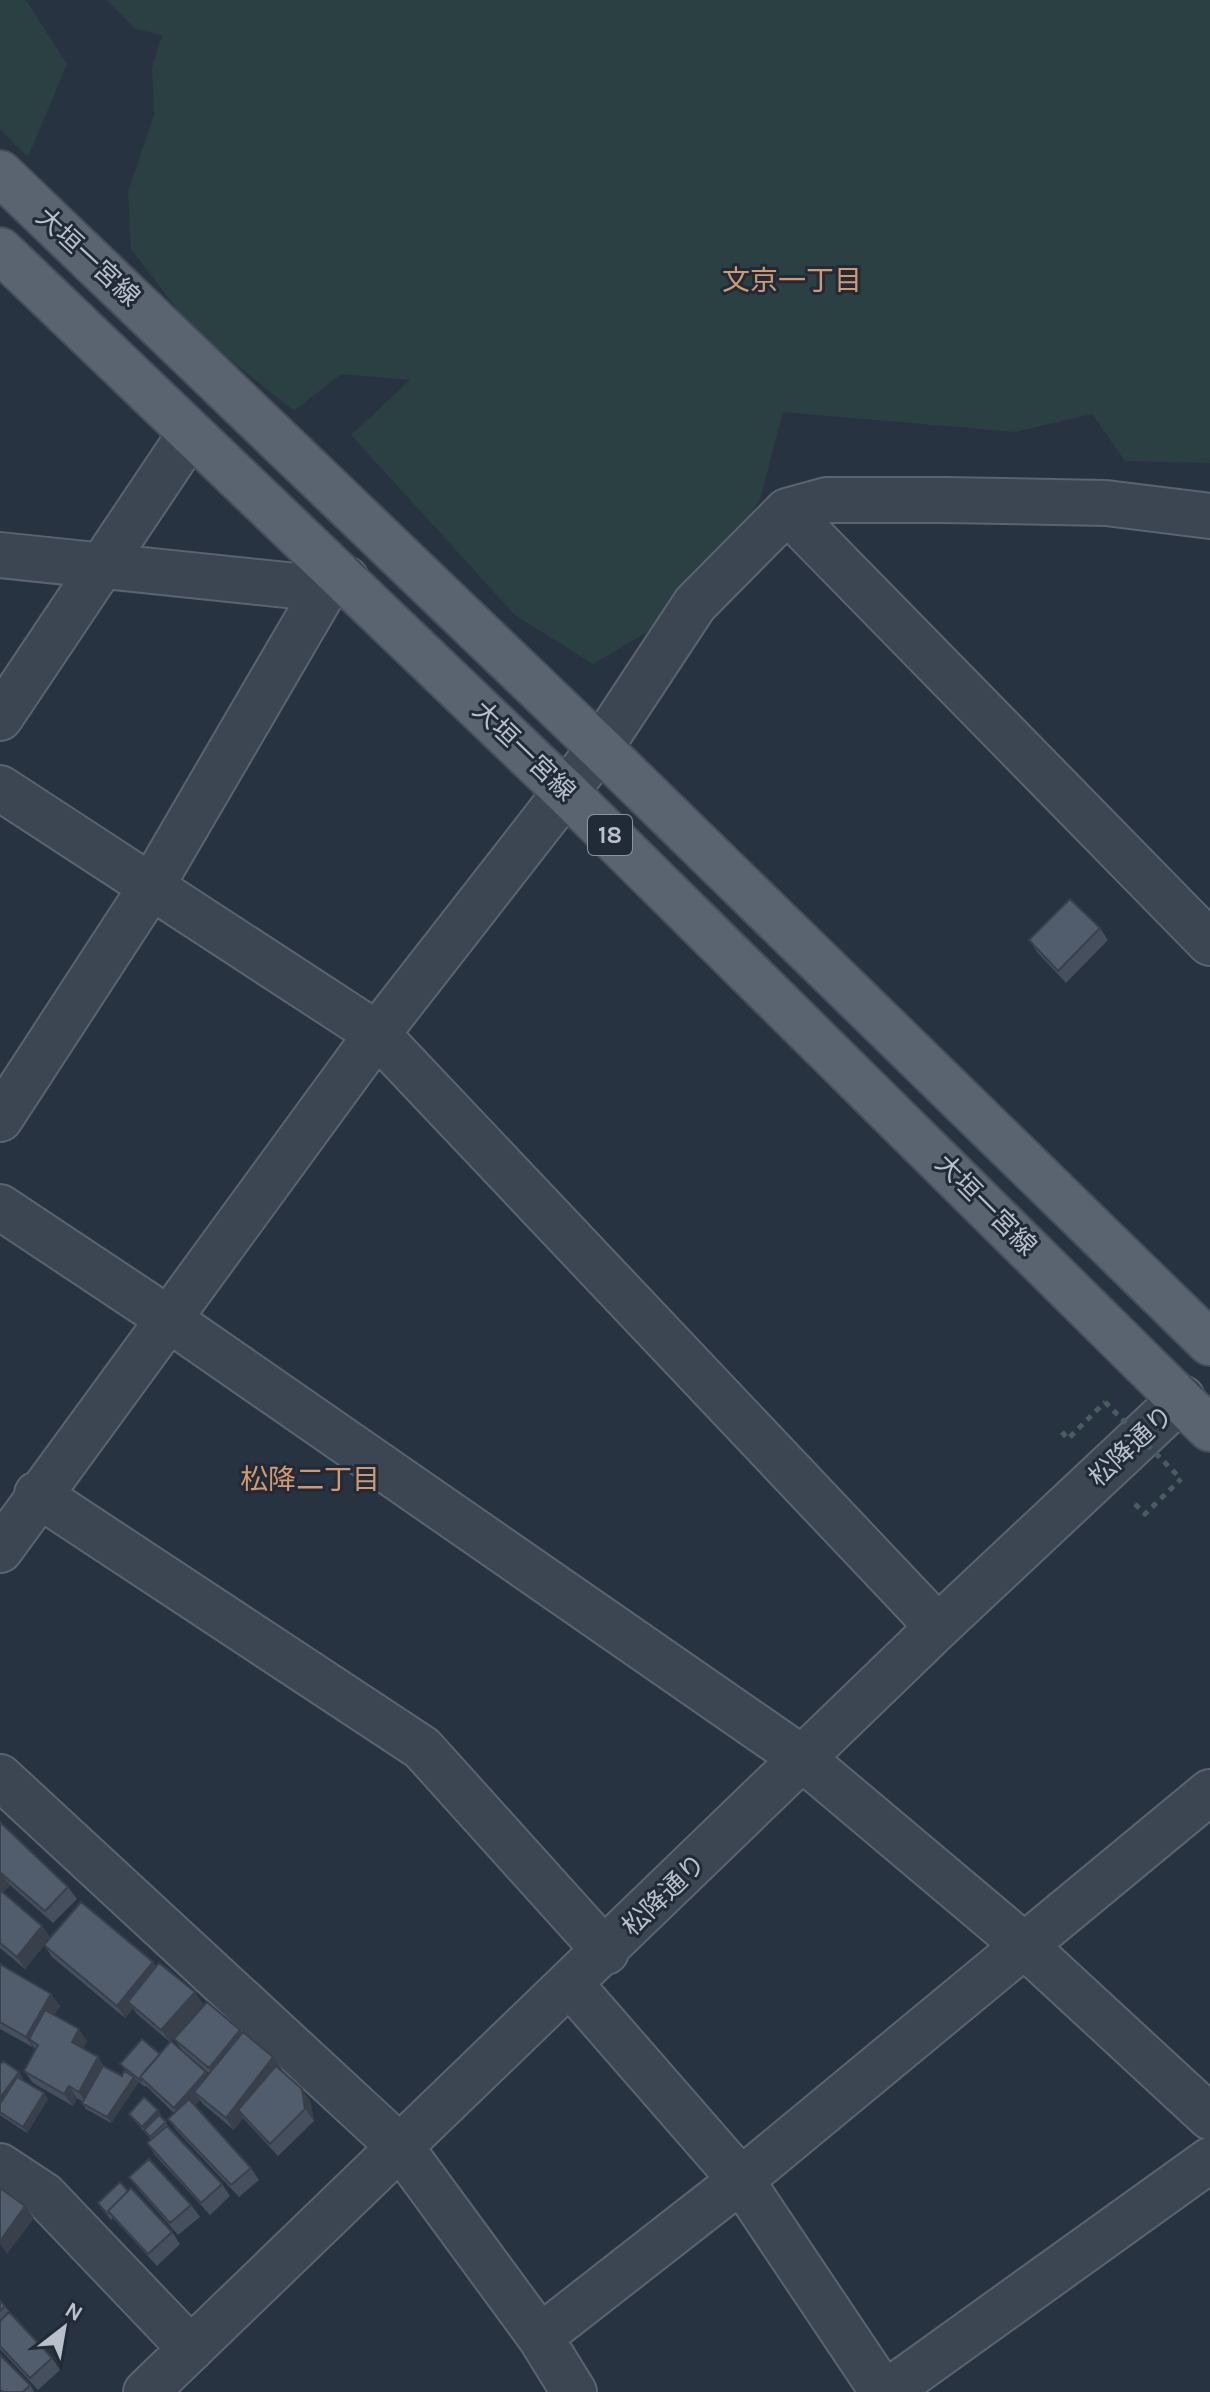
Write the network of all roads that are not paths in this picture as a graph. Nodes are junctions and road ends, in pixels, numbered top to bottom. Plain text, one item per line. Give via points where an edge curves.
1 (0, 173) edge
2 (6, 264) edge
3 (190, 434) junction
4 (787, 511) junction
5 (1210, 516) edge
6 (0, 555) edge
7 (99, 564) junction
8 (336, 584) junction
9 (0, 718) edge
10 (600, 748) junction
11 (0, 788) edge
12 (566, 792) junction
13 (151, 887) junction
14 (1210, 943) edge
15 (377, 1034) junction
16 (0, 1119) edge
17 (0, 1207) edge
18 (167, 1318) junction
19 (1210, 1343) edge
20 (1201, 1400) edge
21 (37, 1494) junction
22 (0, 1550) edge
23 (938, 1627) junction
24 (803, 1759) junction
25 (0, 1777) edge
26 (1210, 1792) edge
27 (1026, 1947) junction
28 (606, 1952) junction
29 (571, 1985) junction
30 (1210, 2117) edge
31 (402, 2149) junction
32 (1210, 2160) edge
33 (0, 2166) edge
34 (741, 2180) junction
35 (540, 2337) junction
36 (191, 2349) junction
37 (146, 2392) edge
38 (574, 2392) edge
39 (885, 2392) edge

1 - 10 main road, 大垣一宮線 / 18
2 - 3 main road, 大垣一宮線 / 18
3 - 7 street
3 - 8 main road, 大垣一宮線 / 18
4 - 5 street via 827,500 945,500 1106,503
4 - 10 street via 695,604
4 - 14 street
6 - 7 street
7 - 8 street
7 - 9 street
8 - 12 main road, 大垣一宮線 / 18
8 - 13 street
10 - 12 street
10 - 19 main road, 大垣一宮線 / 18
11 - 13 street
12 - 15 street
12 - 20 main road, 大垣一宮線 / 18
13 - 15 street
13 - 16 street
15 - 18 street
15 - 23 street
17 - 18 street
18 - 21 street
18 - 24 street
20 - 23 street, 松降通り
21 - 22 street
21 - 28 street via 422,1748
23 - 24 street, 松降通り
24 - 27 street
24 - 28 street, 松降通り
25 - 31 street
26 - 27 street
27 - 30 street
27 - 34 street
28 - 29 street, 松降通り
29 - 31 street, 松降通り
29 - 34 street
31 - 35 street
31 - 36 street, 松降通り
32 - 39 street
33 - 36 street via 44,2195
34 - 35 street
34 - 39 street
35 - 38 street
36 - 37 street, 松降通り

